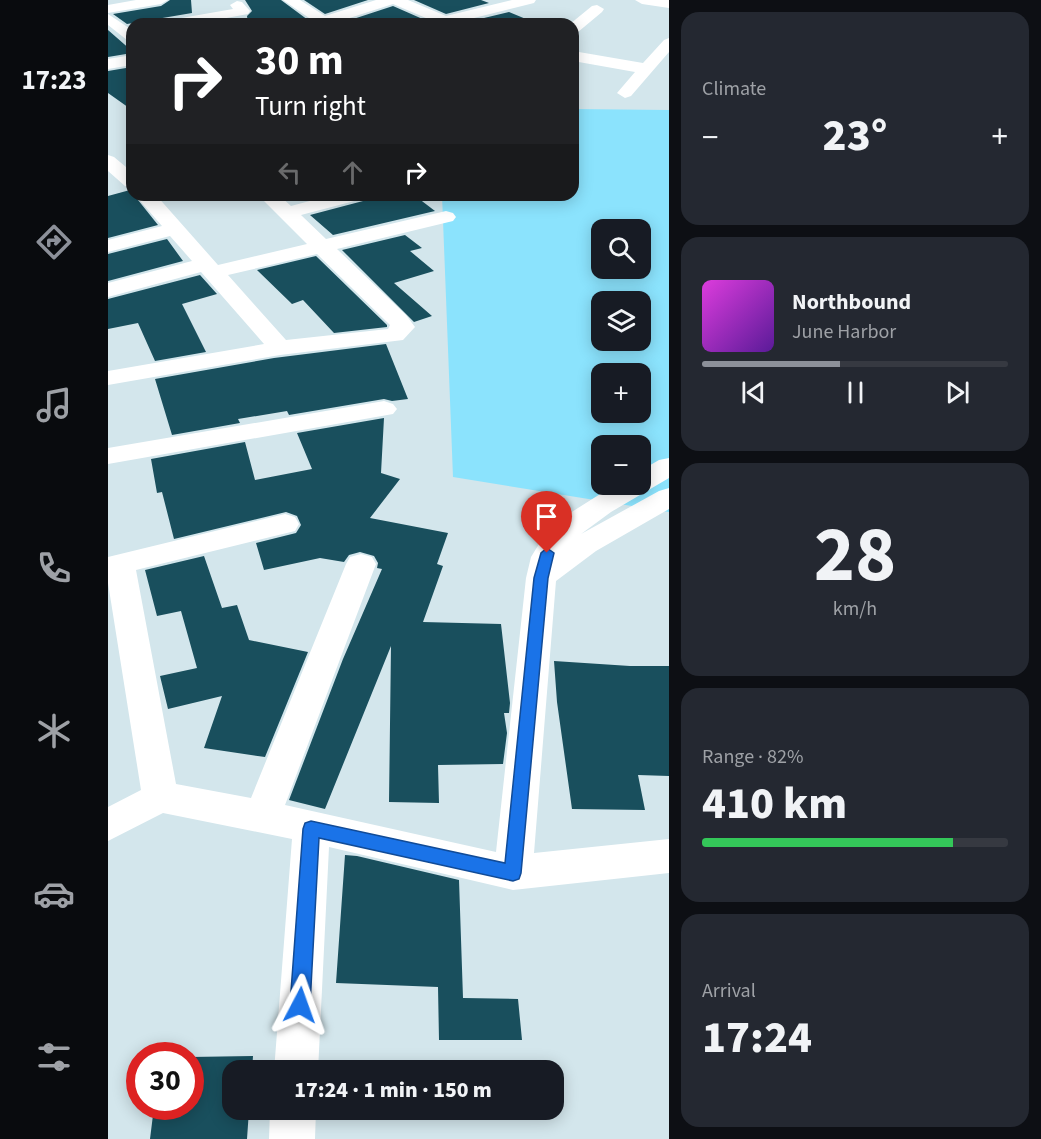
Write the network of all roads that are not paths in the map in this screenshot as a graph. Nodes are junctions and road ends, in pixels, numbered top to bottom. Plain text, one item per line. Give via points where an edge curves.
1 (161, 0) edge
2 (290, 0) edge
3 (390, 0) edge
4 (396, 0) edge
5 (642, 0) edge
6 (521, 1) edge
7 (669, 4) edge
8 (237, 5) dead end
9 (108, 9) edge
10 (597, 9) dead end
11 (108, 18) edge
12 (204, 18) edge
13 (313, 18) edge
14 (354, 18) edge
15 (439, 18) edge
16 (463, 18) edge
17 (579, 24) edge
18 (126, 30) edge
19 (669, 43) edge
20 (579, 57) edge
21 (112, 63) edge
22 (648, 69) junction
23 (126, 71) edge
24 (625, 93) dead end
25 (108, 160) edge
26 (126, 176) edge
27 (150, 201) edge
28 (274, 201) edge
29 (332, 201) edge
30 (286, 213) junction
31 (446, 217) dead end
32 (174, 229) junction
33 (108, 246) edge
34 (319, 247) junction
35 (211, 268) junction
36 (108, 290) edge
37 (280, 348) junction
38 (111, 371) edge
39 (384, 409) dead end
40 (108, 456) edge
41 (669, 466) edge
42 (651, 477) edge
43 (622, 495) edge
44 (669, 497) edge
45 (285, 524) dead end
46 (361, 564) dead end
47 (114, 566) edge
48 (541, 578) junction
49 (160, 797) junction
50 (262, 816) junction
51 (108, 825) edge
52 (311, 829) junction
53 (669, 856) edge
54 (513, 873) junction
55 (297, 1060) edge
56 (293, 1120) edge
57 (292, 1139) edge

1 - 9 street
2 - 13 street
3 - 14 street
4 - 15 street
5 - 7 street
6 - 16 street
8 - 12 street via 243,11
10 - 17 street
11 - 18 street
19 - 22 street
20 - 22 street
21 - 23 street
22 - 24 street
25 - 26 street
27 - 32 street
28 - 30 street
29 - 30 street
30 - 34 street
31 - 34 street
32 - 33 street
32 - 35 street
34 - 35 street
34 - 37 street via 403,327 395,335
35 - 36 street
35 - 37 street
37 - 38 street
39 - 40 street
41 - 42 street
43 - 48 street via 557,540 547,553
44 - 48 street via 586,544
45 - 47 street
46 - 50 street
47 - 49 street
48 - 54 street
49 - 50 street
49 - 51 street
50 - 52 street
52 - 54 street
52 - 55 street
53 - 54 street
56 - 57 street

